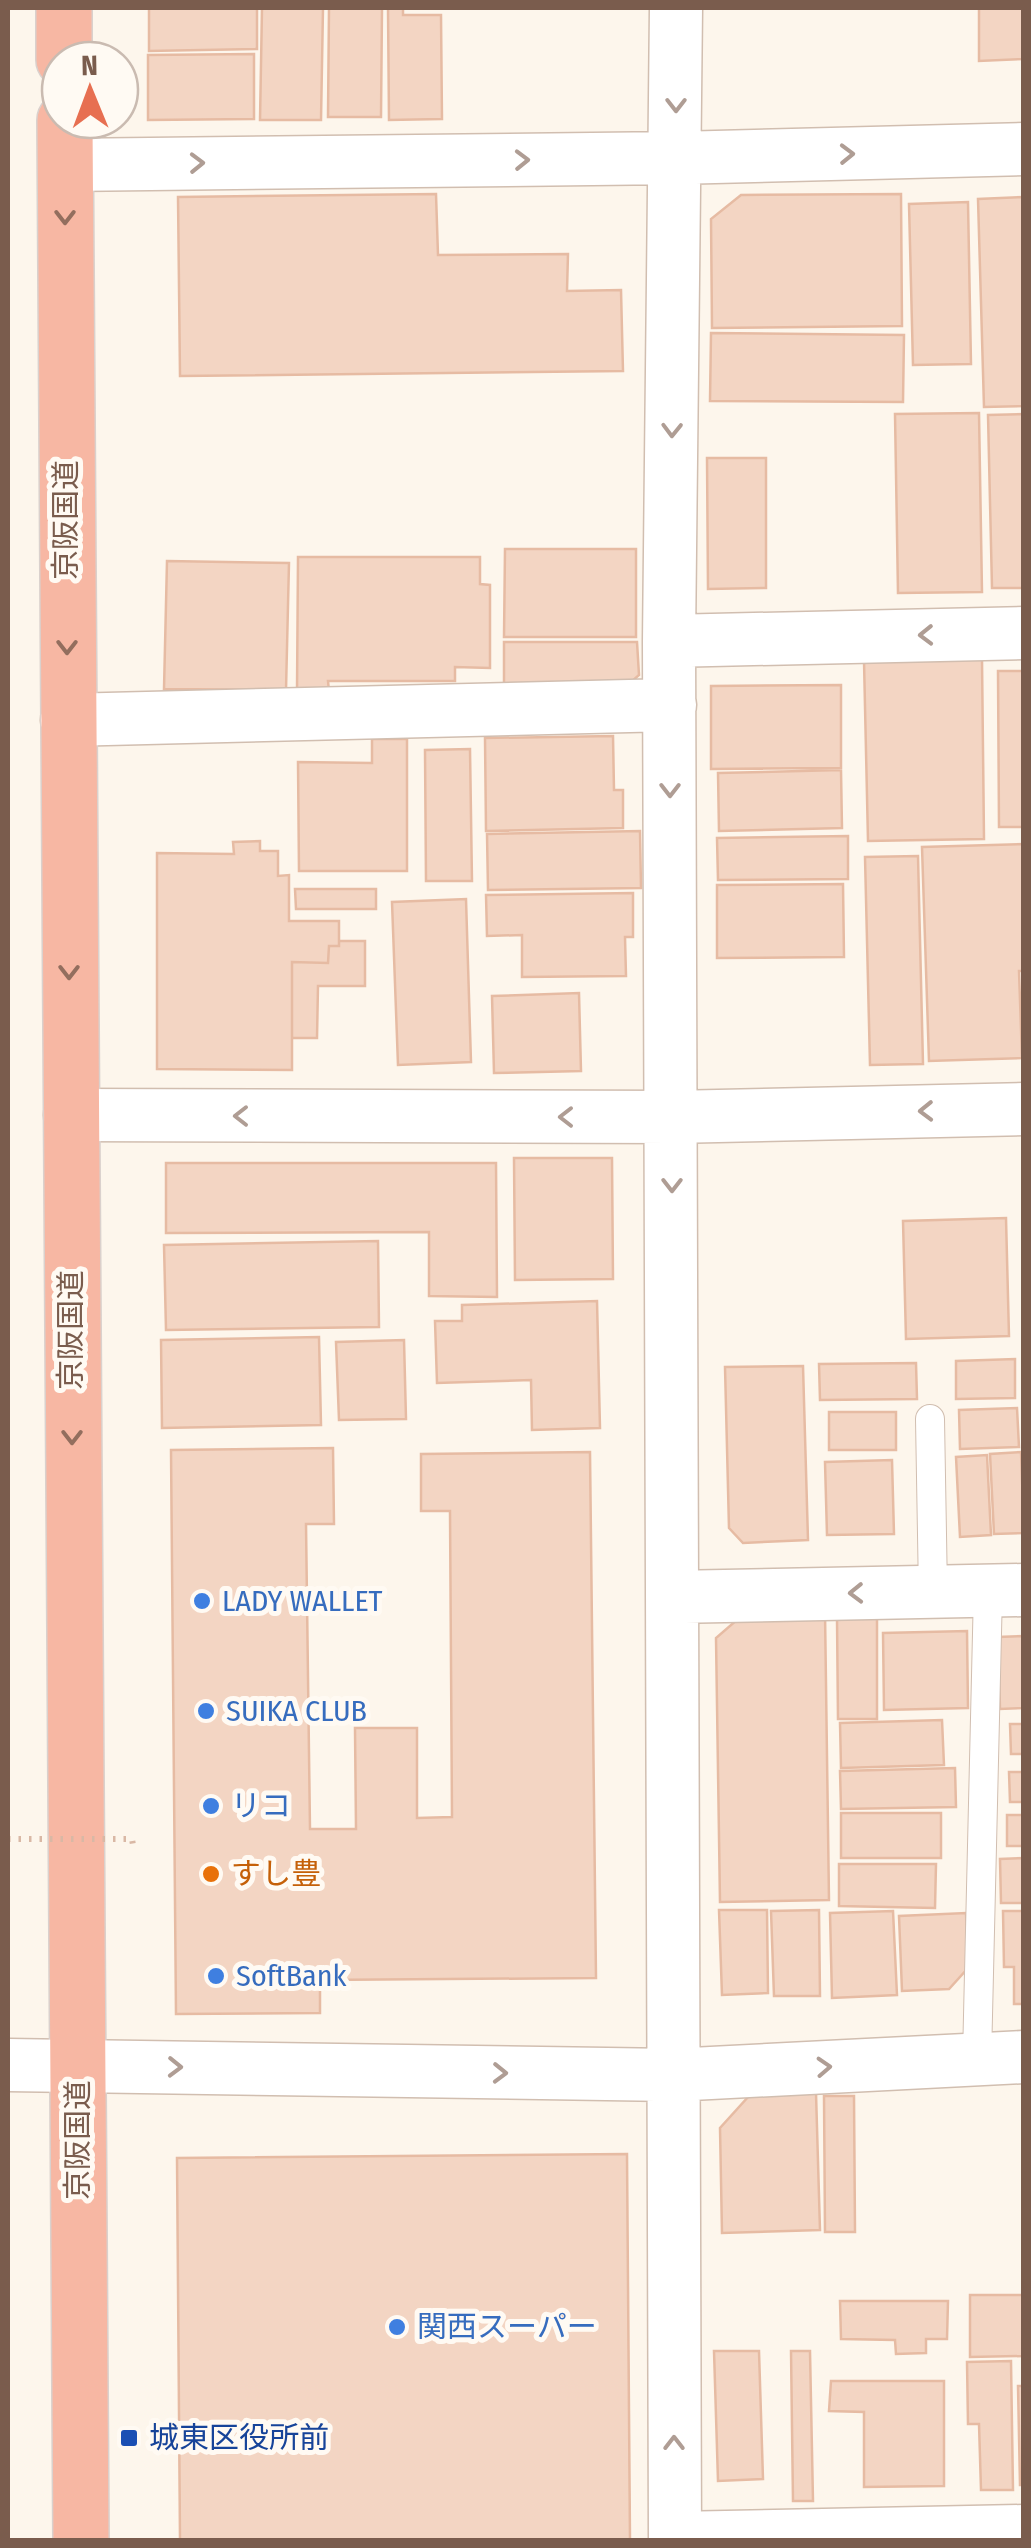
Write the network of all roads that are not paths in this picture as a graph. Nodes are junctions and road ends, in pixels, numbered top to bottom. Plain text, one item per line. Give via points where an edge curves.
1 (64, 8) edge
2 (676, 8) edge
3 (64, 40) edge
4 (65, 142) edge
5 (1024, 149) edge
6 (676, 158) junction
7 (1024, 633) edge
8 (668, 641) junction
9 (670, 705) junction
10 (67, 720) junction
11 (1024, 1109) edge
12 (70, 1115) junction
13 (672, 1118) junction
14 (930, 1419) dead end
15 (1006, 1590) edge
16 (933, 1592) junction
17 (672, 1598) junction
18 (1000, 2058) edge
19 (8, 2065) edge
20 (77, 2065) junction
21 (672, 2075) junction
22 (1024, 2531) edge
23 (675, 2539) edge
24 (81, 2540) edge

1 - 3 highway
2 -> 6 street
4 -> 6 street
4 -> 10 highway, 京阪国道
6 -> 5 street
6 -> 8 street
7 -> 8 street
8 - 9 street
9 - 10 street
9 -> 13 street
10 -> 12 highway, 京阪国道
11 -> 13 street
13 -> 12 street
12 -> 20 highway, 京阪国道
13 -> 17 street
14 - 16 lane
15 - 16 street
15 - 18 lane
16 -> 17 street
17 - 21 street
21 -> 18 street
19 - 20 street
20 -> 21 street
20 - 24 highway, 京阪国道
23 -> 21 street
22 - 23 street

